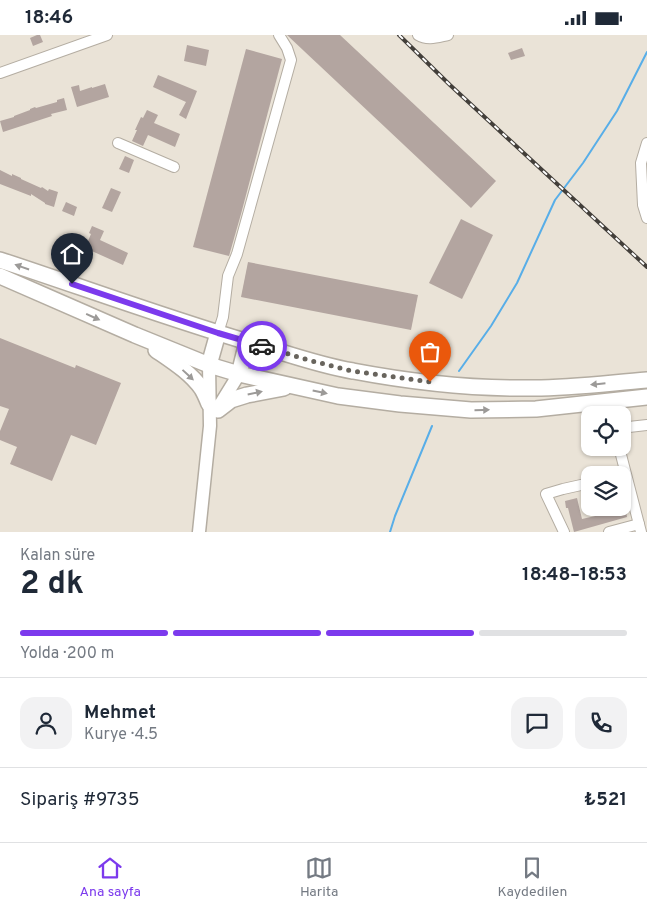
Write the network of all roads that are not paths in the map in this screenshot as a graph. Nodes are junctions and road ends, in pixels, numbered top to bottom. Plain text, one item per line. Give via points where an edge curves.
1 (107, 35) edge
2 (279, 35) edge
3 (418, 35) edge
4 (448, 35) edge
5 (0, 73) edge
6 (118, 143) dead end
7 (647, 143) edge
8 (174, 167) dead end
9 (644, 178) edge
10 (647, 218) edge
11 (0, 260) edge
12 (0, 276) edge
13 (218, 333) junction
14 (135, 335) junction
15 (247, 342) junction
16 (209, 365) junction
17 (238, 374) junction
18 (647, 380) edge
19 (296, 387) junction
20 (647, 397) edge
21 (214, 407) junction
22 (647, 425) edge
23 (631, 427) edge
24 (581, 485) edge
25 (631, 499) edge
26 (640, 528) edge
27 (199, 532) edge
28 (564, 532) edge
29 (609, 532) edge

1 - 5 street
2 - 13 street via 291,60 228,277 224,317
3 - 4 street via 429,39
6 - 8 street
7 - 9 street via 641,163
9 - 10 street via 643,205
13 -> 11 highway
12 -> 14 highway
13 - 15 highway
13 - 16 highway
14 - 16 highway
14 -> 21 highway via 179,366 202,389
15 - 17 highway
18 -> 15 highway via 533,388 468,386 352,371
16 - 17 highway
16 - 21 main road
17 - 19 highway
17 - 21 main road
19 -> 20 highway via 382,402 471,410 536,409
21 -> 19 highway via 247,395
21 - 27 main road
22 - 23 street
24 - 28 street via 546,494
25 - 26 street
26 - 29 street

